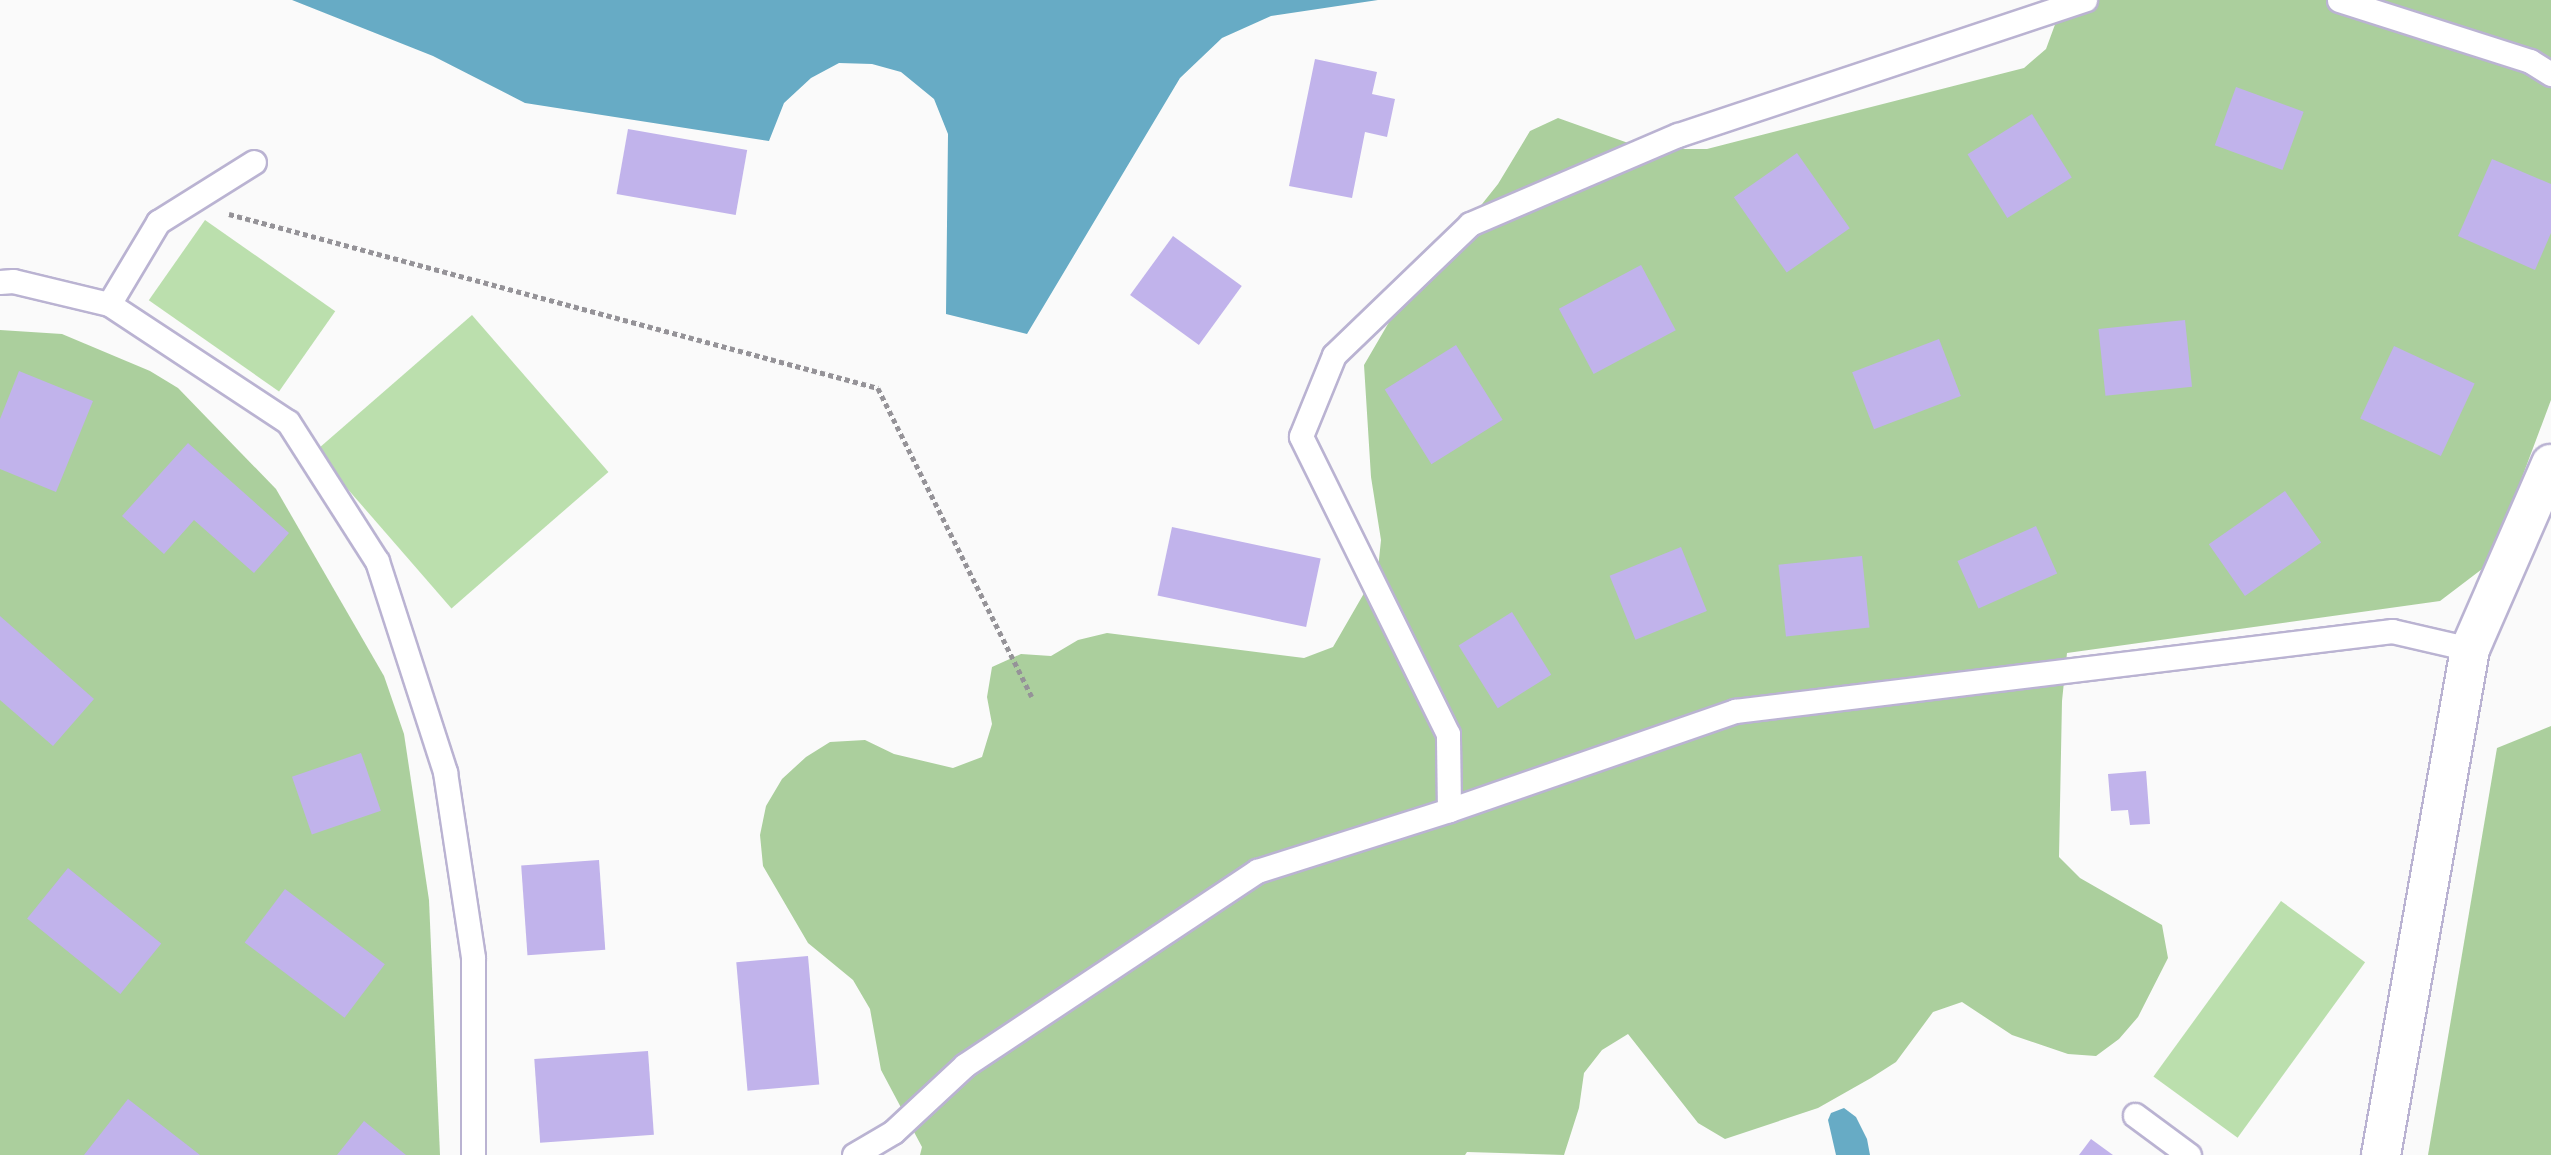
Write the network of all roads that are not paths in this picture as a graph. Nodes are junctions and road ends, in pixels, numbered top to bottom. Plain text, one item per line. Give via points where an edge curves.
1 (2085, 0) edge
2 (2339, 0) edge
3 (2551, 74) edge
4 (254, 162) dead end
5 (0, 282) edge
6 (109, 304) junction
7 (2551, 464) edge
8 (2470, 649) junction
9 (1448, 810) junction
10 (2135, 1115) dead end
11 (473, 1155) edge
12 (854, 1155) edge
13 (2189, 1155) edge
14 (2381, 1155) edge

1 - 9 lane via 1678,135 1470,224 1334,355 1301,436 1448,734
2 - 3 lane via 2530,61
4 - 6 lane via 158,222
5 - 6 lane via 13,281
6 - 11 lane via 288,422 377,561 445,772 473,958
7 - 8 street
8 - 9 lane via 2392,631 1735,711
8 - 14 street
9 - 12 lane via 1257,871 965,1065 893,1132
10 - 13 lane

